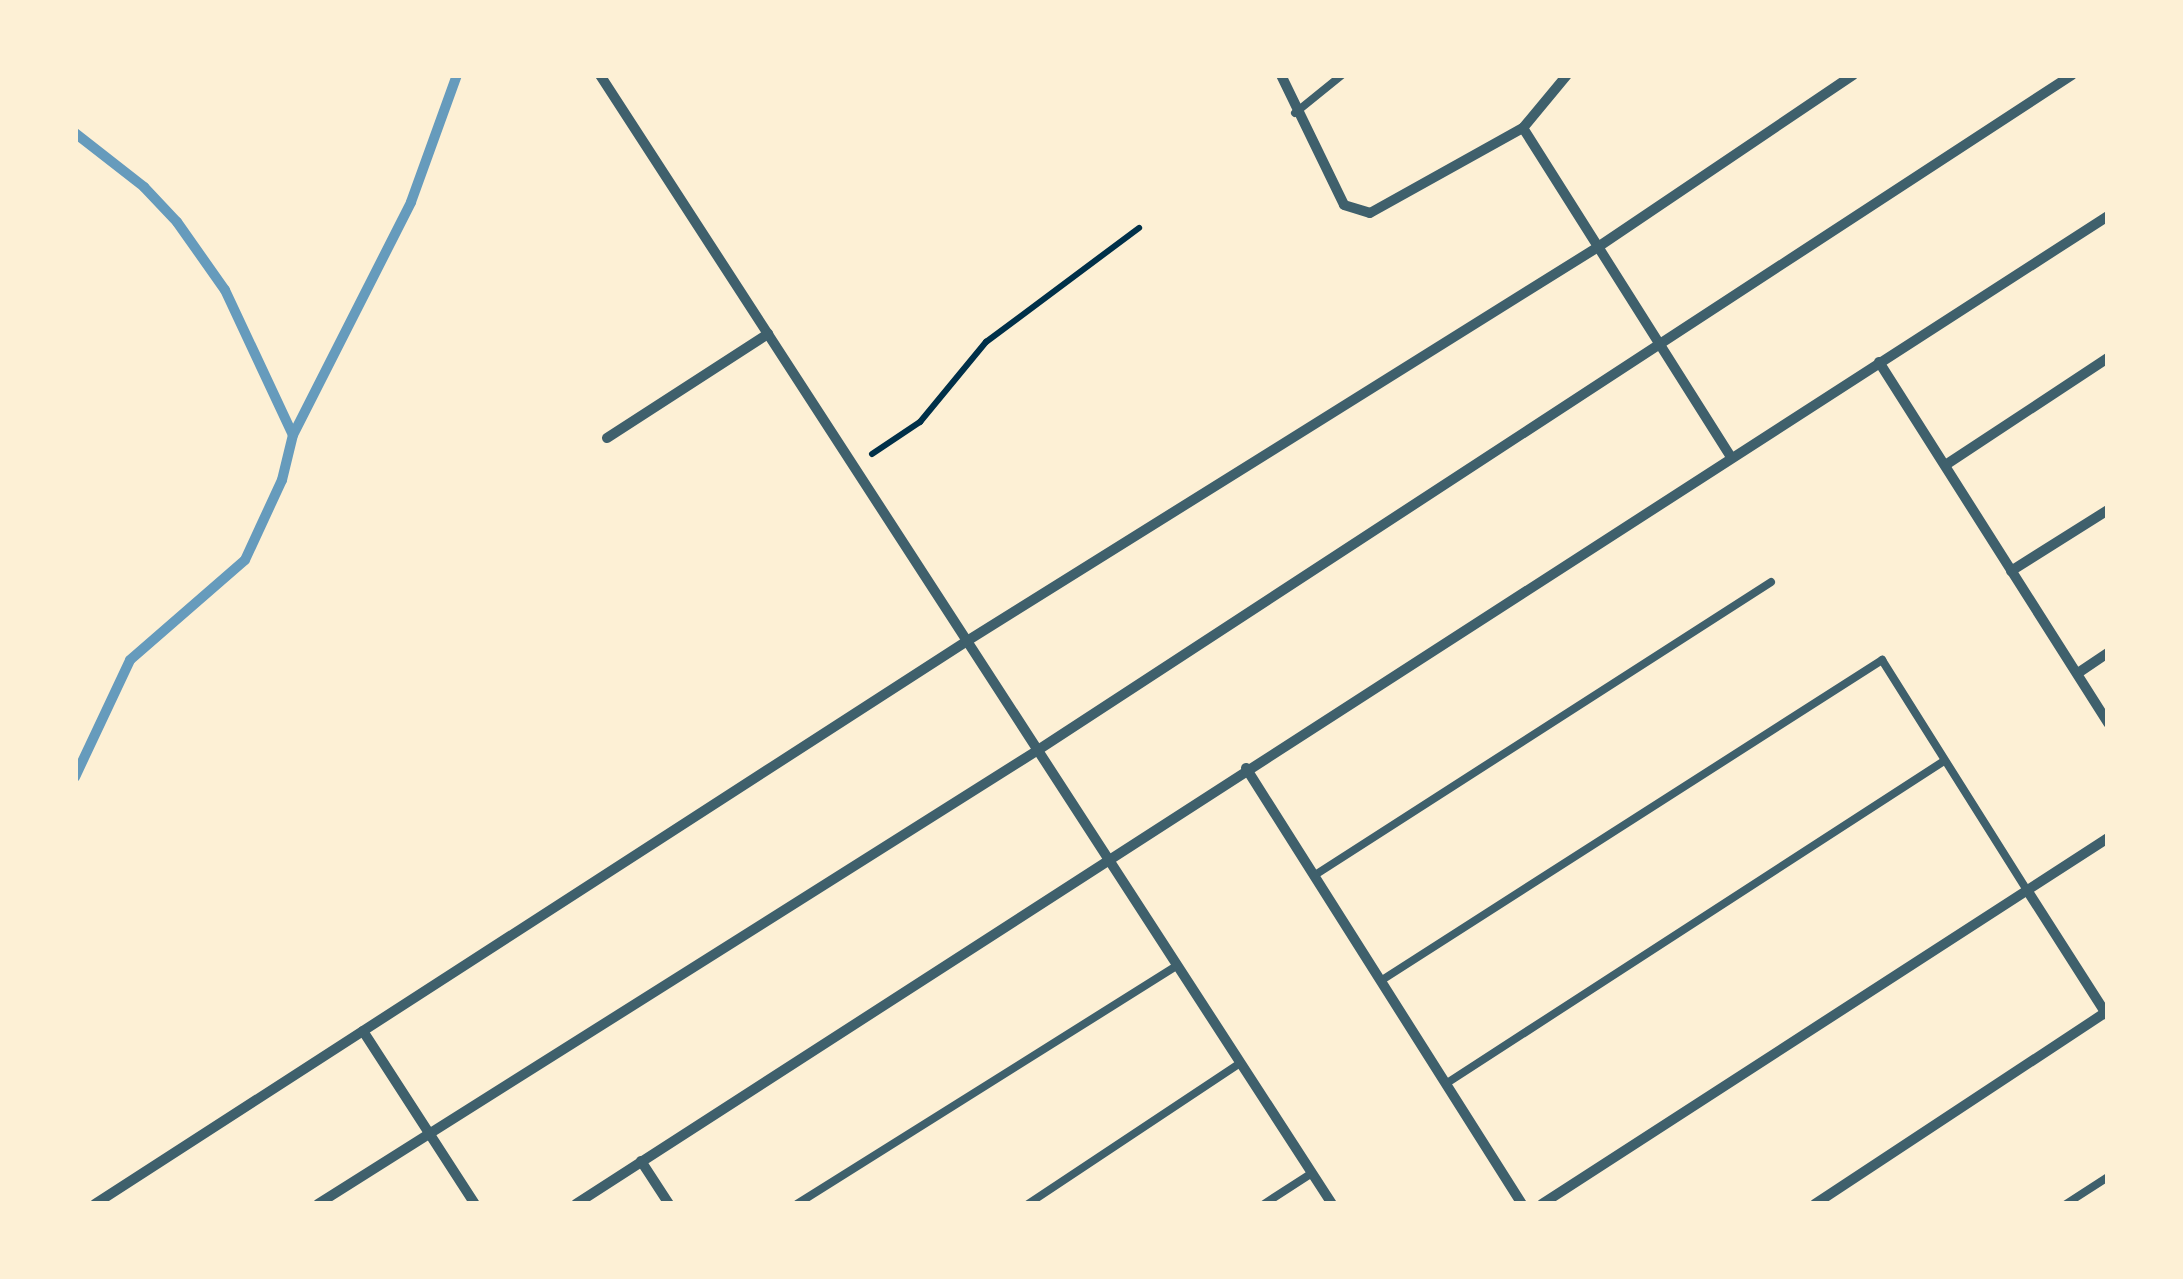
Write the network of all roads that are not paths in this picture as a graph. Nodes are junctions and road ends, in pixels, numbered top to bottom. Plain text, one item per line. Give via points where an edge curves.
1 (600, 75) edge
2 (1280, 75) edge
3 (1342, 75) edge
4 (1567, 75) edge
5 (1853, 75) edge
6 (2072, 75) edge
7 (1295, 113) junction
8 (1523, 128) junction
9 (2108, 216) edge
10 (1598, 247) junction
11 (768, 334) junction
12 (1660, 345) junction
13 (2108, 358) edge
14 (1879, 362) junction
15 (607, 438) dead end
16 (1731, 457) junction
17 (1947, 464) junction
18 (2108, 510) edge
19 (2011, 572) junction
20 (1771, 582) dead end
21 (967, 641) junction
22 (2108, 653) edge
23 (2078, 673) junction
24 (2108, 723) edge
25 (1038, 750) junction
26 (1944, 761) junction
27 (1246, 768) junction
28 (2108, 838) edge
29 (1107, 856) junction
30 (1315, 875) junction
31 (2028, 890) junction
32 (1176, 966) junction
33 (1382, 980) junction
34 (2107, 1013) edge
35 (363, 1031) junction
36 (1240, 1064) junction
37 (1447, 1082) junction
38 (430, 1134) junction
39 (642, 1161) junction
40 (1312, 1173) junction
41 (2108, 1178) edge
42 (96, 1204) edge
43 (318, 1204) edge
44 (476, 1204) edge
45 (576, 1204) edge
46 (669, 1204) edge
47 (797, 1204) edge
48 (1028, 1204) edge
49 (1264, 1204) edge
50 (1332, 1204) edge
51 (1522, 1204) edge
52 (1542, 1204) edge
53 (1816, 1204) edge
54 (2066, 1204) edge

1 - 11 street
2 - 7 street
3 - 7 lane
4 - 8 street
5 - 10 street
6 - 12 street
7 - 8 street via 1344,205 1370,213
8 - 10 street
9 - 14 street
10 - 12 street
10 - 21 street
11 - 15 street
11 - 21 street
12 - 16 street
12 - 25 street
13 - 17 street
14 - 16 street
14 - 17 street
16 - 27 street
17 - 19 street
18 - 19 street
19 - 23 street
20 - 30 lane
21 - 25 street
21 - 35 street
22 - 23 street
23 - 24 street
25 - 29 street
25 - 38 street
26 - 31 lane
26 - 33 lane via 1882,660
26 - 37 lane
27 - 29 street
27 - 30 street
28 - 31 street
29 - 32 street
29 - 39 street
30 - 33 street
31 - 34 street
31 - 52 street
32 - 36 street
32 - 47 lane
33 - 37 street
34 - 53 street
35 - 38 street
35 - 42 street
36 - 40 street
36 - 48 lane
37 - 51 street
38 - 43 street
38 - 44 street
39 - 45 street
39 - 46 street
40 - 49 lane
40 - 50 street
41 - 54 lane

